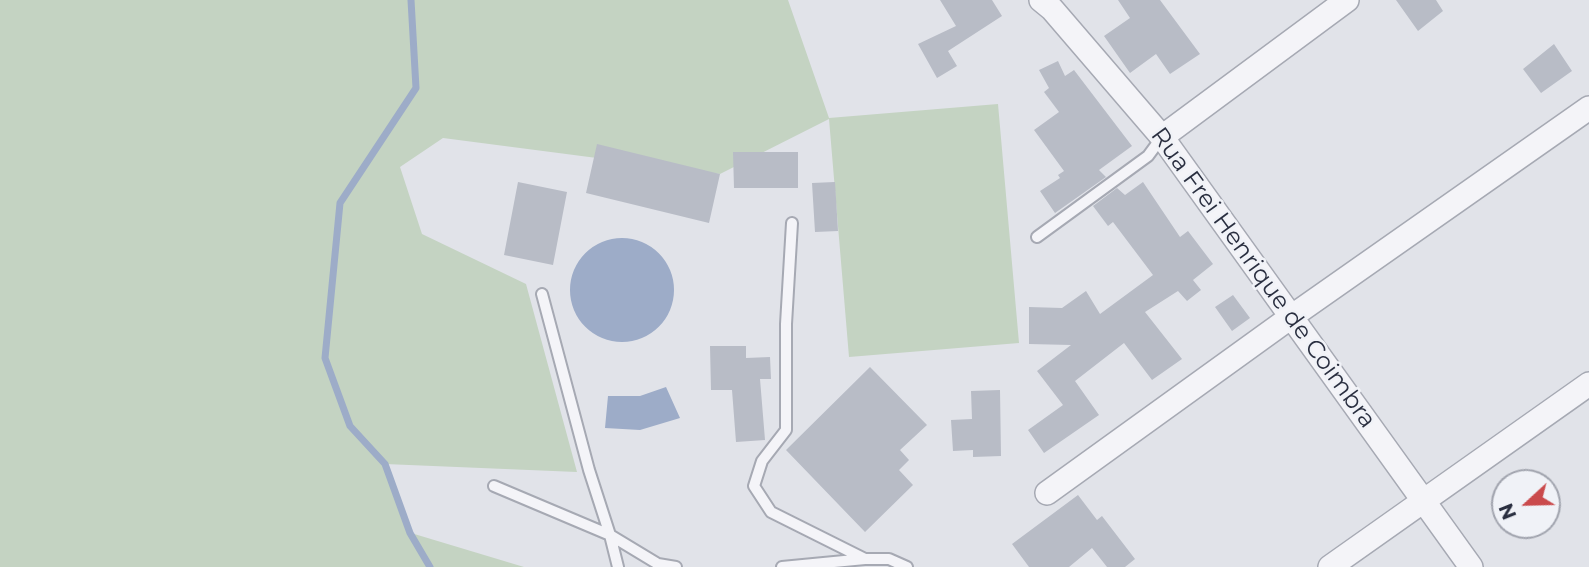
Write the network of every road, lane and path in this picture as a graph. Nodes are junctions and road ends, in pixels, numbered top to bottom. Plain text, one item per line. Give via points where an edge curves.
1 (1041, 0) edge
2 (1347, 0) edge
3 (1589, 108) edge
4 (1162, 137) junction
5 (792, 223) dead end
6 (1037, 237) dead end
7 (542, 294) dead end
8 (1292, 317) junction
9 (1589, 384) edge
10 (494, 486) dead end
11 (1047, 493) dead end
12 (1423, 500) junction
13 (610, 535) junction
14 (864, 559) junction
15 (618, 567) edge
16 (676, 567) edge
17 (782, 567) edge
18 (907, 567) edge
19 (1331, 567) edge
20 (1471, 567) edge

1 - 4 street, Rua Frei Henrique de Coimbra
2 - 4 street
3 - 8 street
4 - 6 lane via 1148,156
4 - 8 street, Rua Frei Henrique de Coimbra
5 - 14 lane via 786,430 762,461 754,486 771,512
7 - 13 lane
8 - 11 street
8 - 12 street, Rua Frei Henrique de Coimbra
9 - 12 street
10 - 13 lane
12 - 19 street
12 - 20 street, Rua Frei Henrique de Coimbra
13 - 15 lane
13 - 16 lane via 658,564
14 - 17 lane
14 - 18 lane via 889,559

